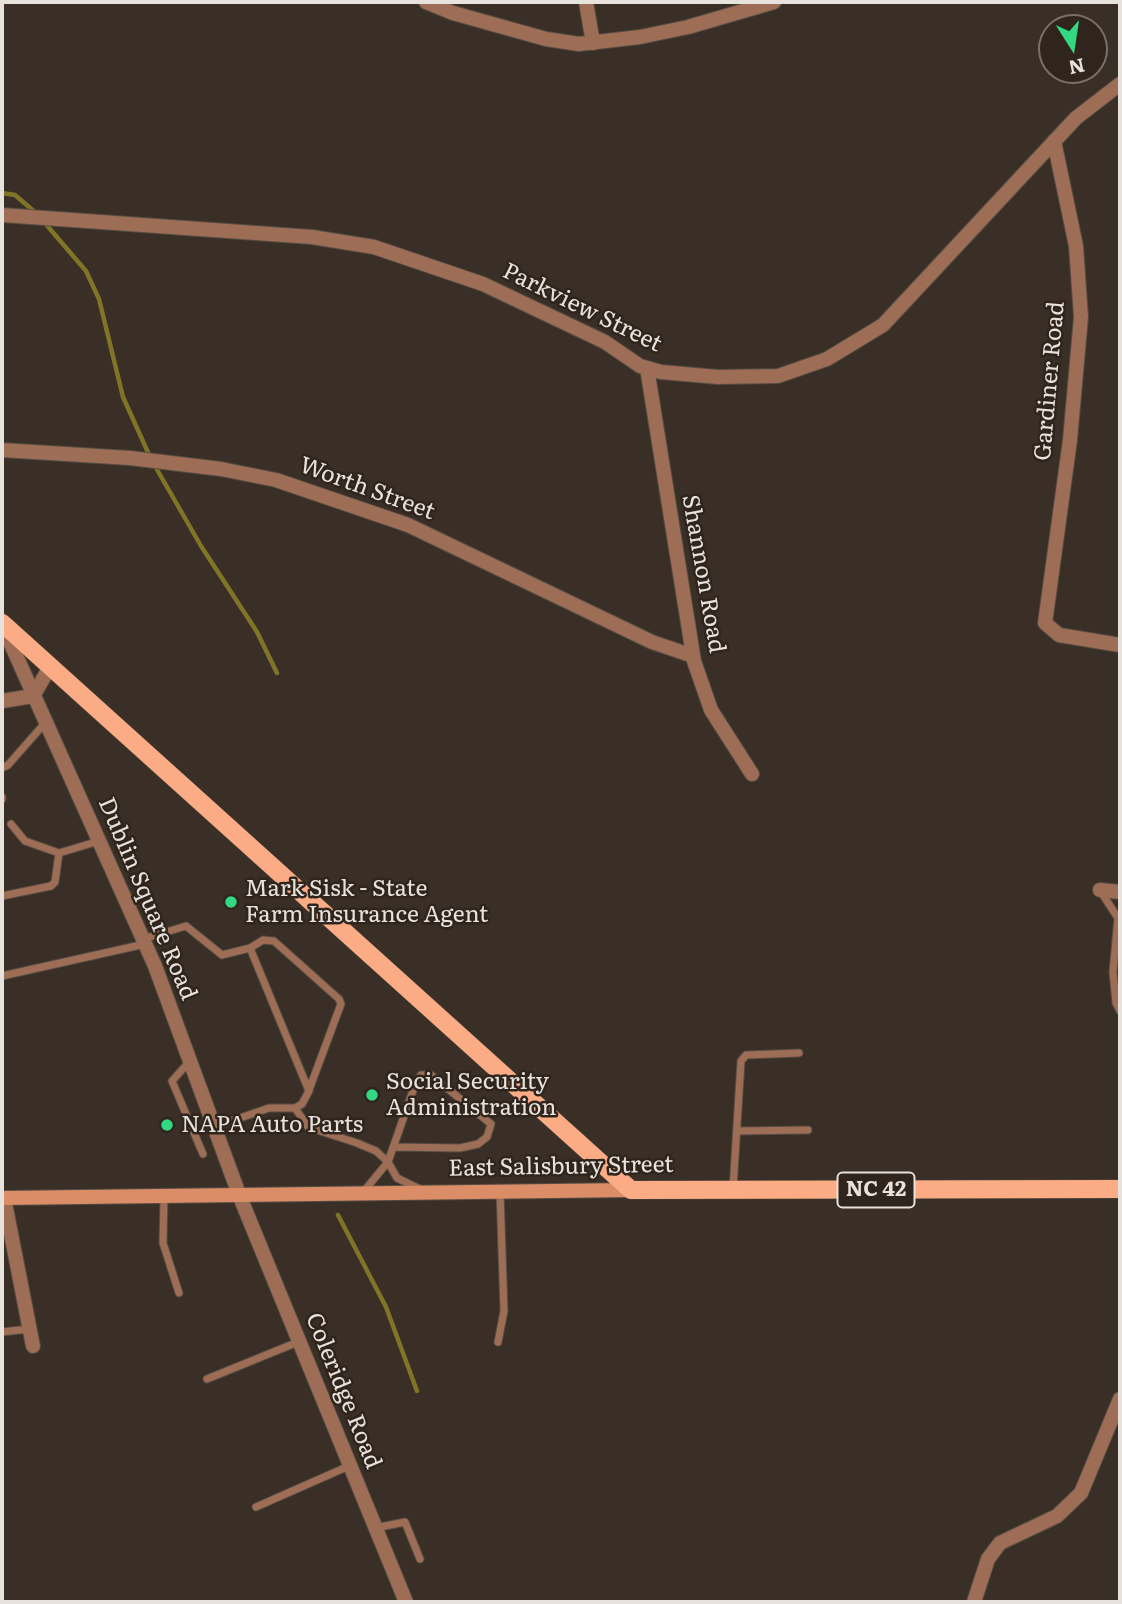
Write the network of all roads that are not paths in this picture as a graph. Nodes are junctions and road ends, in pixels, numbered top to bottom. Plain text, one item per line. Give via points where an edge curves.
1 (426, 2) edge
2 (586, 2) edge
3 (774, 2) edge
4 (593, 43) junction
5 (1120, 84) edge
6 (1054, 141) junction
7 (2, 215) edge
8 (647, 368) junction
9 (2, 450) edge
10 (2, 623) edge
11 (1120, 645) edge
12 (693, 656) junction
13 (50, 667) junction
14 (33, 695) junction
15 (2, 701) edge
16 (45, 723) junction
17 (2, 770) edge
18 (752, 774) dead end
19 (11, 824) dead end
20 (99, 841) junction
21 (59, 853) junction
22 (1100, 890) joint
23 (1120, 892) edge
24 (2, 896) edge
25 (144, 942) junction
26 (250, 948) junction
27 (2, 976) edge
28 (1120, 1011) edge
29 (799, 1053) dead end
30 (190, 1062) junction
31 (309, 1091) junction
32 (295, 1108) junction
33 (214, 1127) junction
34 (808, 1130) dead end
35 (737, 1131) junction
36 (393, 1147) junction
37 (203, 1154) dead end
38 (388, 1162) junction
39 (1120, 1189) edge
40 (631, 1190) junction
41 (733, 1190) junction
42 (500, 1192) junction
43 (430, 1194) junction
44 (360, 1195) junction
45 (164, 1197) junction
46 (240, 1197) junction
47 (3, 1198) edge
48 (179, 1293) dead end
49 (29, 1329) junction
50 (2, 1332) edge
51 (299, 1342) junction
52 (498, 1342) dead end
53 (33, 1346) dead end
54 (207, 1379) dead end
55 (1120, 1399) edge
56 (349, 1466) junction
57 (256, 1507) dead end
58 (374, 1528) junction
59 (420, 1559) dead end
60 (406, 1602) edge
61 (974, 1602) edge

1 - 4 street via 546,39
2 - 4 street
3 - 4 street via 688,27
5 - 6 street, Parkview Street
6 - 8 street, Parkview Street via 918,290 883,325 848,348 778,376 718,377
6 - 11 street, Gardiner Road via 1076,246 1082,317 1070,440 1044,615 1059,635
7 - 8 street, Parkview Street via 312,237 374,247 483,284 605,342
8 - 12 street, Shannon Road
9 - 12 street, Worth Street via 143,459 276,480 408,525 652,642
10 - 13 main road
10 - 14 street, Dublin Square Road
12 - 18 street, Shannon Road via 711,710
13 - 14 street
13 - 40 main road
14 - 15 street
14 - 16 street, Dublin Square Road
16 - 17 lane
16 - 20 street, Dublin Square Road
19 - 21 lane via 25,841
20 - 21 lane
20 - 25 street, Dublin Square Road
21 - 24 lane via 51,886
22 - 23 street
22 - 28 lane via 1118,918 1113,972
25 - 26 lane via 186,926 222,955
25 - 27 lane
25 - 30 street, Dublin Square Road
26 - 31 lane
26 - 31 lane via 263,940 274,941 340,999
29 - 35 lane via 746,1055 741,1061
30 - 33 street, Dublin Square Road
30 - 37 lane via 173,1081
31 - 32 lane
32 - 33 lane via 269,1108
32 - 38 lane via 308,1127 358,1143
33 - 46 street, Dublin Square Road
34 - 35 lane
35 - 41 lane
36 - 36 lane via 421,1075 431,1075 491,1124 487,1137 478,1144
36 - 38 lane
38 - 43 lane via 397,1178
38 - 44 lane
39 - 41 main road, East Salisbury Street / NC 42
40 - 41 main road, East Salisbury Street / NC 42
40 - 42 main road, East Salisbury Street
42 - 43 main road, East Salisbury Street
42 - 52 lane via 505,1311
43 - 44 main road, East Salisbury Street
44 - 46 main road, East Salisbury Street
45 - 46 main road, East Salisbury Street
45 - 47 main road, East Salisbury Street
45 - 48 lane via 163,1243
46 - 51 street, Coleridge Road
47 - 49 street
49 - 50 lane
49 - 53 street
51 - 54 lane
51 - 56 street, Coleridge Road
55 - 61 street via 1081,1493 1057,1516 1000,1543 988,1559
56 - 57 lane
56 - 58 street, Coleridge Road
58 - 59 lane via 405,1522
58 - 60 street, Coleridge Road

